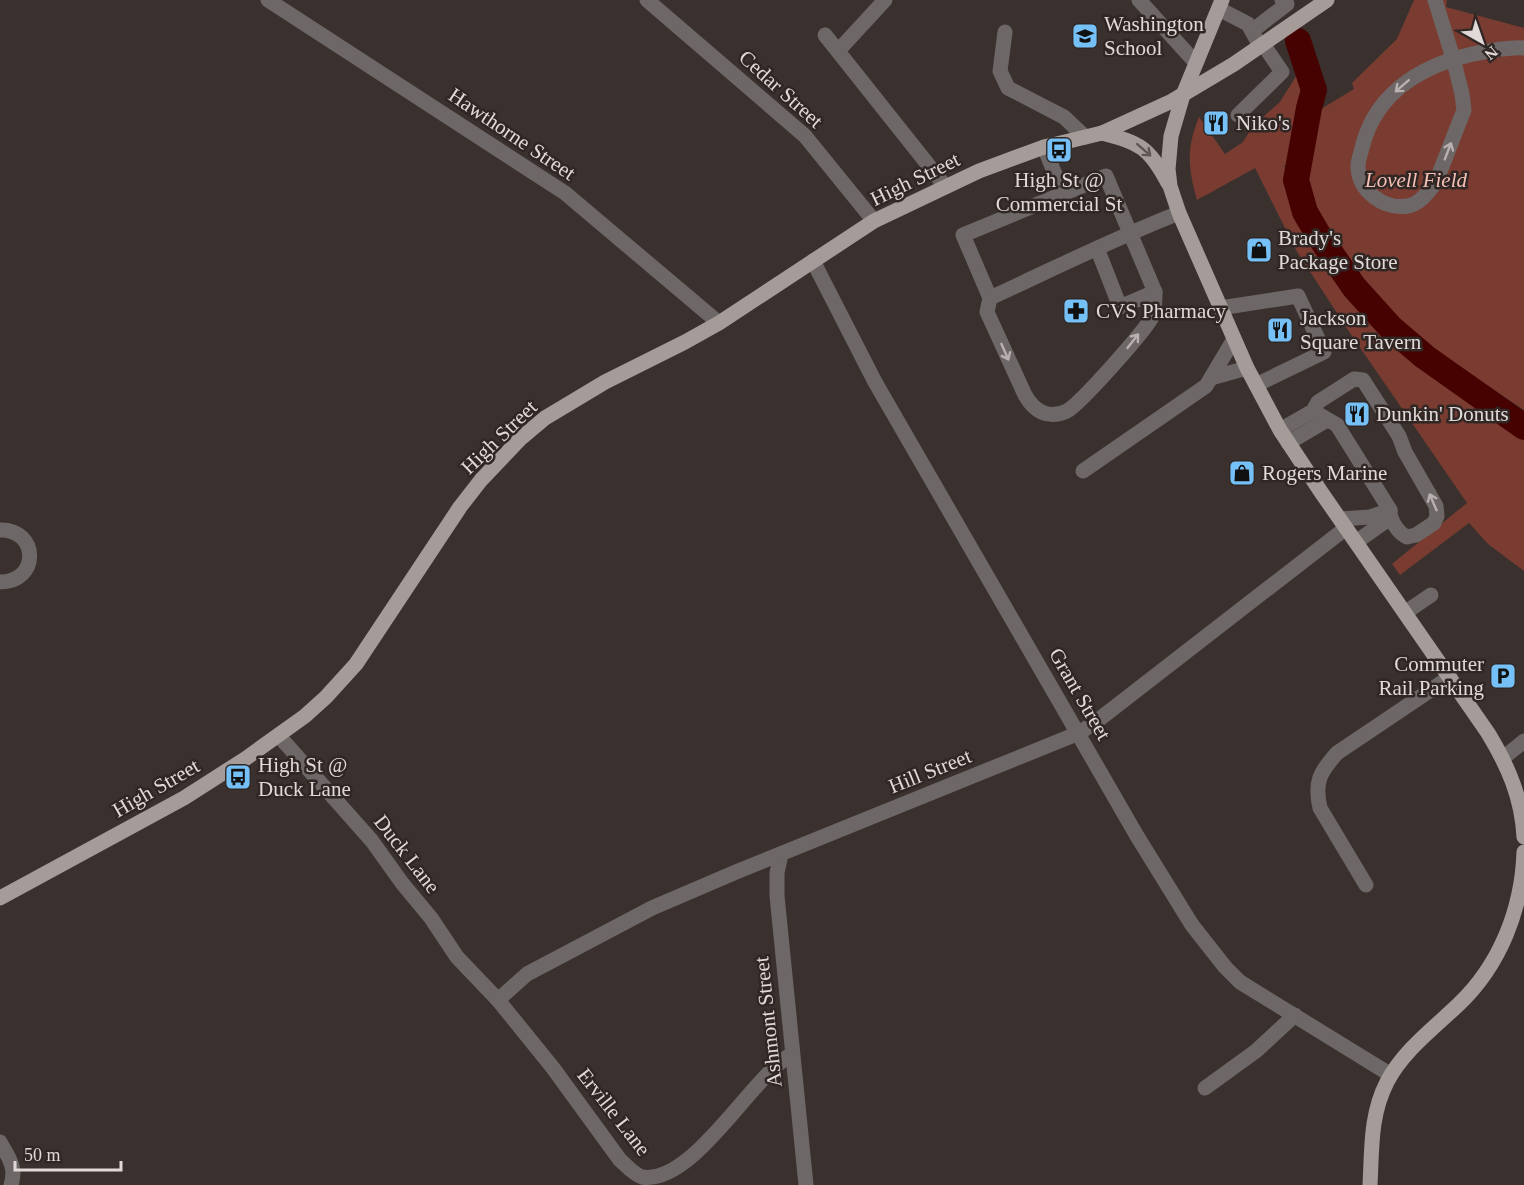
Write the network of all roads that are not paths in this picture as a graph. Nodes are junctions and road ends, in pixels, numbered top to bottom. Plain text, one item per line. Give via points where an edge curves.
1 (268, 0) edge
2 (647, 0) edge
3 (885, 0) edge
4 (1139, 0) edge
5 (1282, 0) edge
6 (1327, 0) edge
7 (1435, 0) edge
8 (1221, 5) edge
9 (1005, 32) dead end
10 (1252, 32) junction
11 (825, 35) dead end
12 (1261, 45) junction
13 (1524, 48) edge
14 (838, 51) junction
15 (1453, 58) junction
16 (1196, 63) junction
17 (1183, 95) junction
18 (1238, 115) dead end
19 (1102, 133) junction
20 (1085, 137) junction
21 (1044, 147) junction
22 (1057, 178) dead end
23 (945, 186) junction
24 (1170, 186) junction
25 (1179, 213) junction
26 (874, 221) junction
27 (1130, 233) junction
28 (1097, 248) junction
29 (813, 261) junction
30 (1155, 292) junction
31 (990, 298) junction
32 (1220, 308) junction
33 (719, 323) junction
34 (1234, 339) junction
35 (1247, 368) junction
36 (1211, 378) junction
37 (1256, 385) junction
38 (1313, 411) junction
39 (1327, 420) junction
40 (1284, 437) junction
41 (1083, 471) dead end
42 (1390, 514) junction
43 (1343, 524) junction
44 (0, 530) edge
45 (1356, 542) junction
46 (0, 582) edge
47 (1431, 595) dead end
48 (1406, 612) junction
49 (1449, 676) junction
50 (1079, 733) junction
51 (279, 736) junction
52 (1524, 741) edge
53 (1503, 758) junction
54 (1522, 803) edge
55 (1524, 837) edge
56 (1524, 852) edge
57 (781, 854) junction
58 (1366, 885) dead end
59 (0, 898) edge
60 (498, 1000) junction
61 (1295, 1015) junction
62 (792, 1054) junction
63 (1391, 1075) junction
64 (1205, 1088) dead end
65 (0, 1142) edge
66 (11, 1185) edge
67 (806, 1185) edge
68 (1370, 1185) edge

1 - 33 street, Hawthorne Street via 565,193
2 - 26 street, Cedar Street via 805,136
3 - 14 street
4 - 16 street
5 - 10 street via 1287,4
6 - 12 main road, High Street
7 - 15 street
8 - 10 street via 1248,24
8 - 16 main road
9 - 20 street via 1000,71 1008,88 1064,117
10 - 12 street
11 - 14 street
12 - 17 main road, High Street
12 - 18 street via 1282,72
13 - 15 street
14 - 23 street
15 -> 15 street via 1404,84 1372,119 1358,165 1361,181 1379,202 1408,206 1436,183 1464,110
16 - 17 main road
17 - 19 main road, High Street
17 - 24 main road via 1171,136
19 - 20 main road, High Street
19 -> 24 main road via 1141,146 1155,160
20 - 21 main road, High Street
21 - 22 street
21 - 23 main road, High Street
23 - 26 main road, High Street
24 - 25 main road
25 - 27 street
25 - 32 main road
26 - 29 main road, High Street
27 - 28 street
27 - 30 street
27 - 31 street via 1106,176 963,235
28 - 30 street via 1120,307
28 - 31 street
29 - 33 main road, High Street
29 - 50 street, Grant Street via 875,382
31 -> 30 street via 987,312 1031,407 1052,415 1067,411 1119,359 1152,316
32 - 34 main road
32 - 37 street via 1298,296 1324,352
33 - 51 main road, High Street via 579,397 520,439 460,507 356,664 326,697
34 - 35 main road
34 - 36 street
35 - 36 street
35 - 37 main road
36 - 41 street via 1206,386
37 - 40 main road
38 - 39 street
38 - 40 street
42 -> 38 street via 1403,535 1411,537 1434,523 1437,510 1399,436 1366,384 1354,379 1318,402
39 - 40 street
39 - 42 street via 1337,425
40 - 43 main road
42 - 43 street
42 - 45 street
43 - 45 main road
43 - 50 street, Hill Street
44 - 46 street via 19,534 30,558 17,579
45 - 48 main road
47 - 48 street
48 - 49 main road
49 - 53 main road
49 - 58 street via 1337,753 1318,780 1320,808
50 - 57 street, Hill Street
50 - 61 street, Grant Street via 1143,846 1211,950 1240,982
51 - 59 main road, High Street via 184,798
51 - 60 street, Duck Lane via 372,841 458,957
52 - 53 street
53 - 54 main road
54 - 55 main road
56 - 63 main road via 1515,913 1494,960 1474,988
57 - 60 street, Hill Street via 652,908 527,974
57 - 62 street, Ashmont Street via 777,896
60 - 62 street, Erville Lane via 620,1160 642,1177 668,1174 685,1165 771,1069
61 - 63 street, Grant Street
61 - 64 street via 1256,1051
62 - 67 street, Ashmont Street
63 - 68 main road via 1375,1112
65 - 66 street via 15,1174

